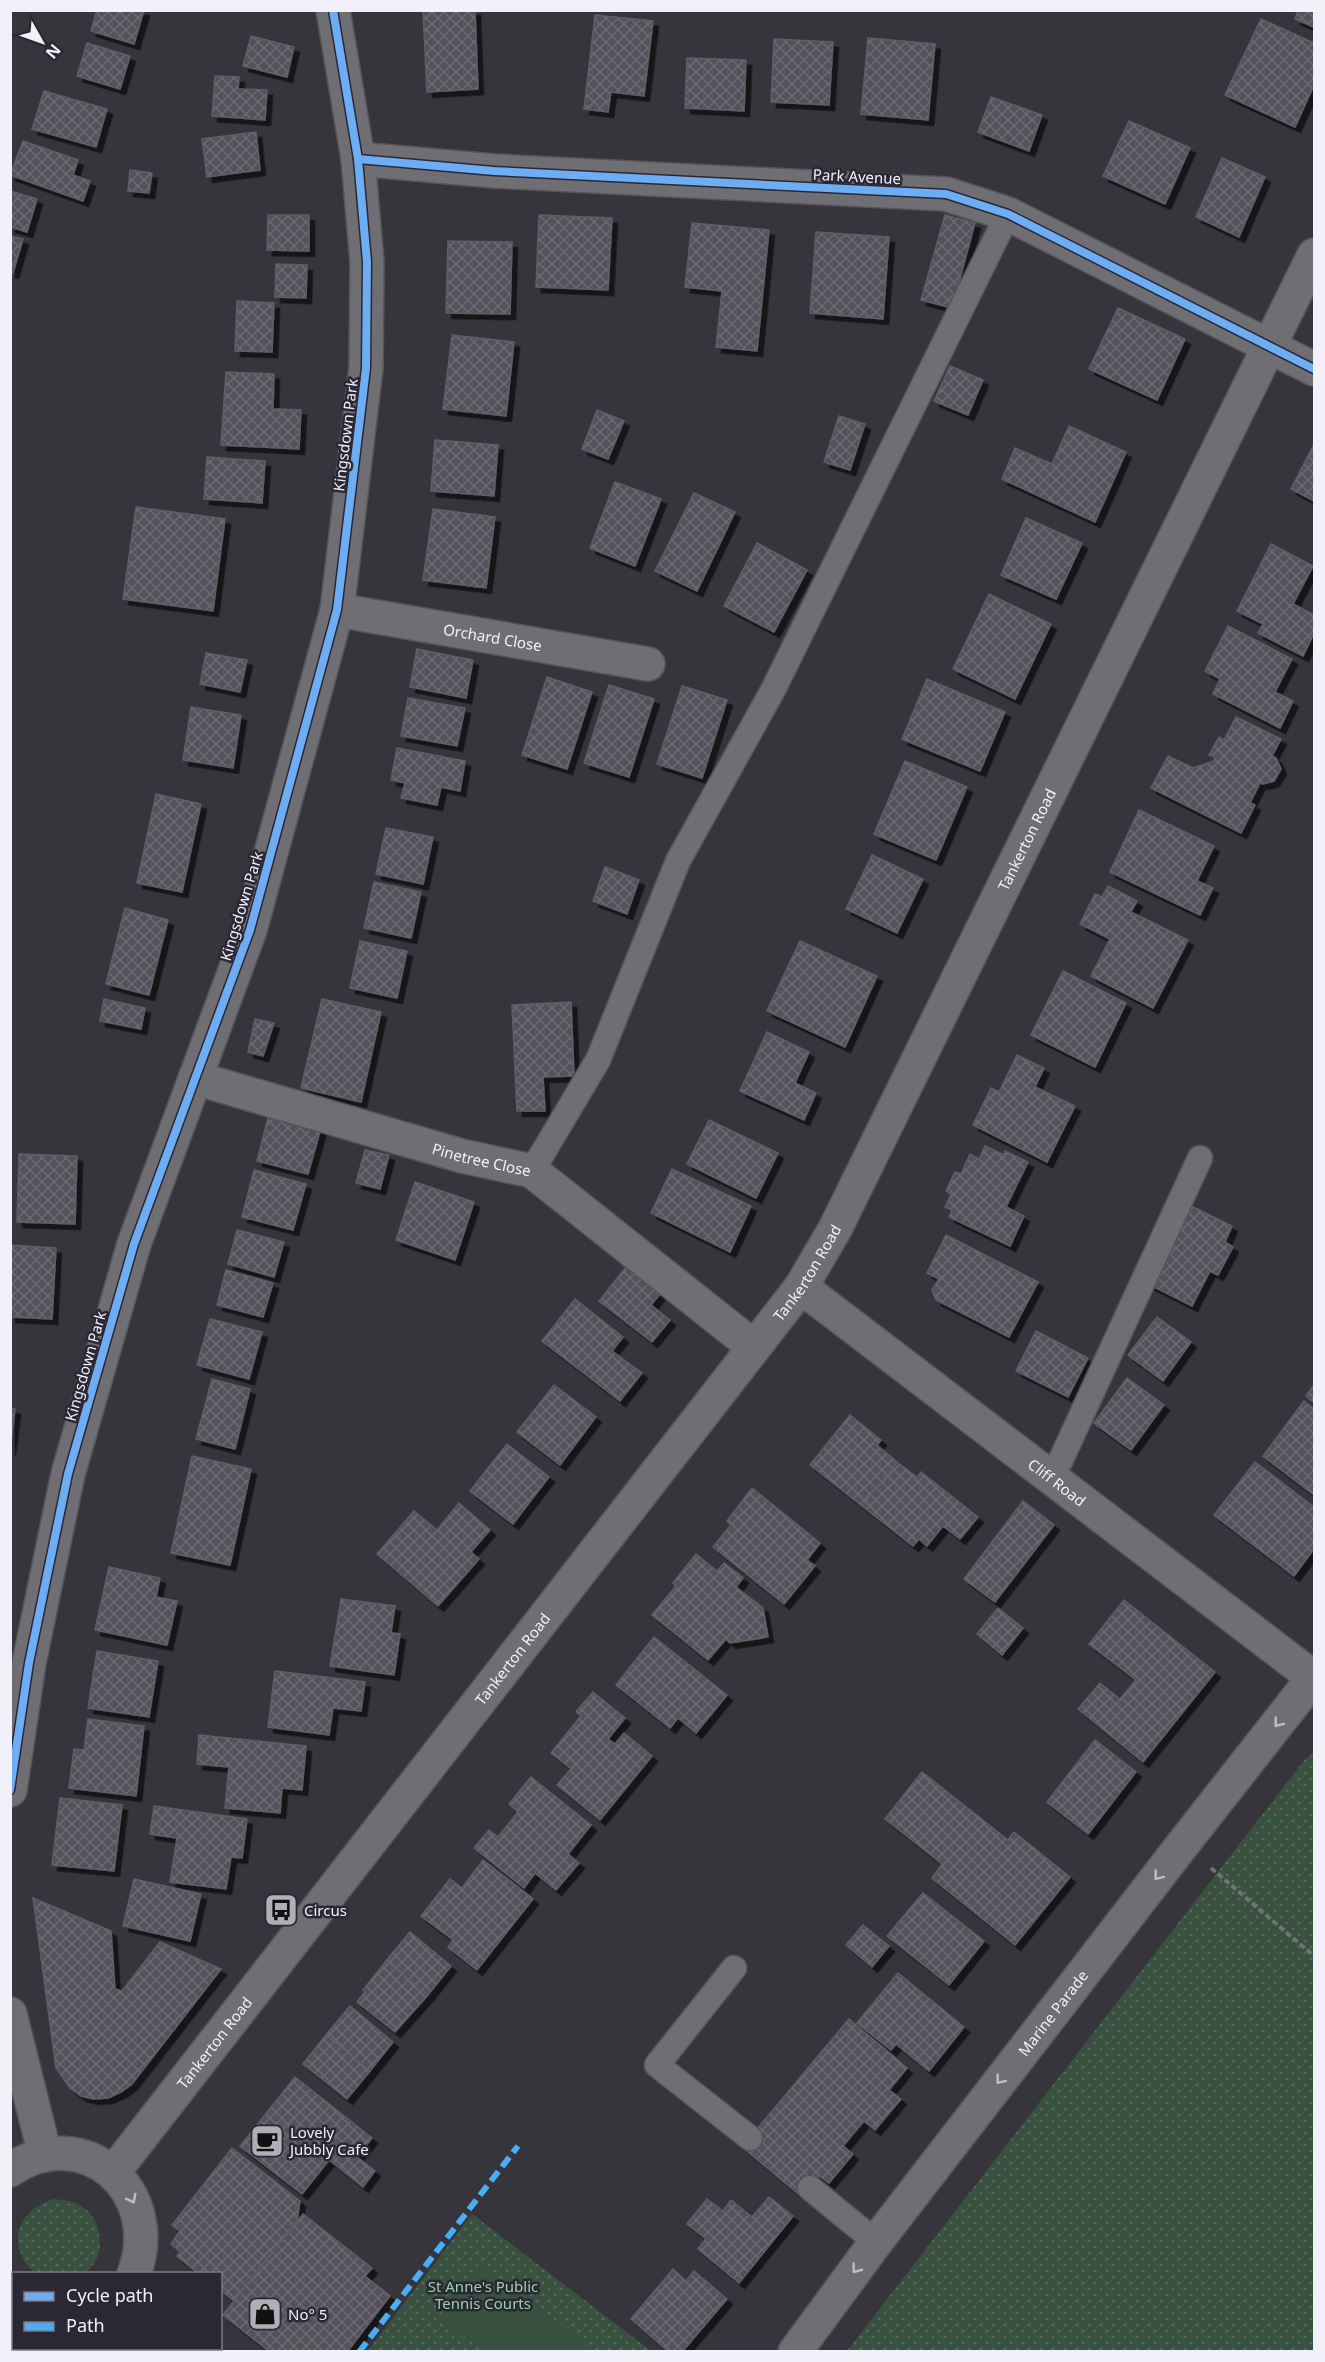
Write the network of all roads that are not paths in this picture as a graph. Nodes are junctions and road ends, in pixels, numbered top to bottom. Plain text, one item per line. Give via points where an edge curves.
1 (333, 10) edge
2 (358, 159) junction
3 (1008, 214) junction
4 (1314, 255) edge
5 (1269, 348) junction
6 (1314, 369) edge
7 (337, 610) junction
8 (648, 664) dead end
9 (195, 1078) junction
10 (1200, 1158) dead end
11 (532, 1171) junction
12 (801, 1287) junction
13 (754, 1347) junction
14 (1052, 1479) junction
15 (1314, 1677) edge
16 (10, 1790) edge
17 (734, 1968) dead end
18 (10, 2014) edge
19 (750, 2138) dead end
20 (45, 2155) junction
21 (10, 2170) edge
22 (113, 2173) junction
23 (810, 2188) dead end
24 (876, 2242) junction
25 (135, 2272) edge
26 (795, 2352) edge

1 - 2 street, Kingsdown Park
2 - 3 street, Park Avenue via 506,171 946,194
2 - 7 street, Kingsdown Park via 367,262 366,368
3 - 5 street, Park Avenue
3 - 11 lane via 773,690 678,861 598,1060
4 - 5 street, Tankerton Road
5 - 6 street, Park Avenue
5 - 12 street, Tankerton Road via 835,1229
7 - 8 street, Orchard Close
7 - 9 street, Kingsdown Park via 250,930
9 - 11 street, Pinetree Close via 462,1156
9 - 16 street, Kingsdown Park via 134,1244 68,1474 29,1663
10 - 14 lane
11 - 13 street, Pinetree Close
12 - 13 street, Tankerton Road
12 - 14 street, Cliff Road
13 - 22 street, Tankerton Road
14 - 15 street, Cliff Road
15 -> 24 street, Marine Parade
17 - 19 lane via 657,2065
18 - 20 street
20 - 21 street
20 - 22 street via 81,2157
22 -> 25 street via 126,2187 141,2221 140,2258
23 - 24 lane
24 -> 26 street, Marine Parade

